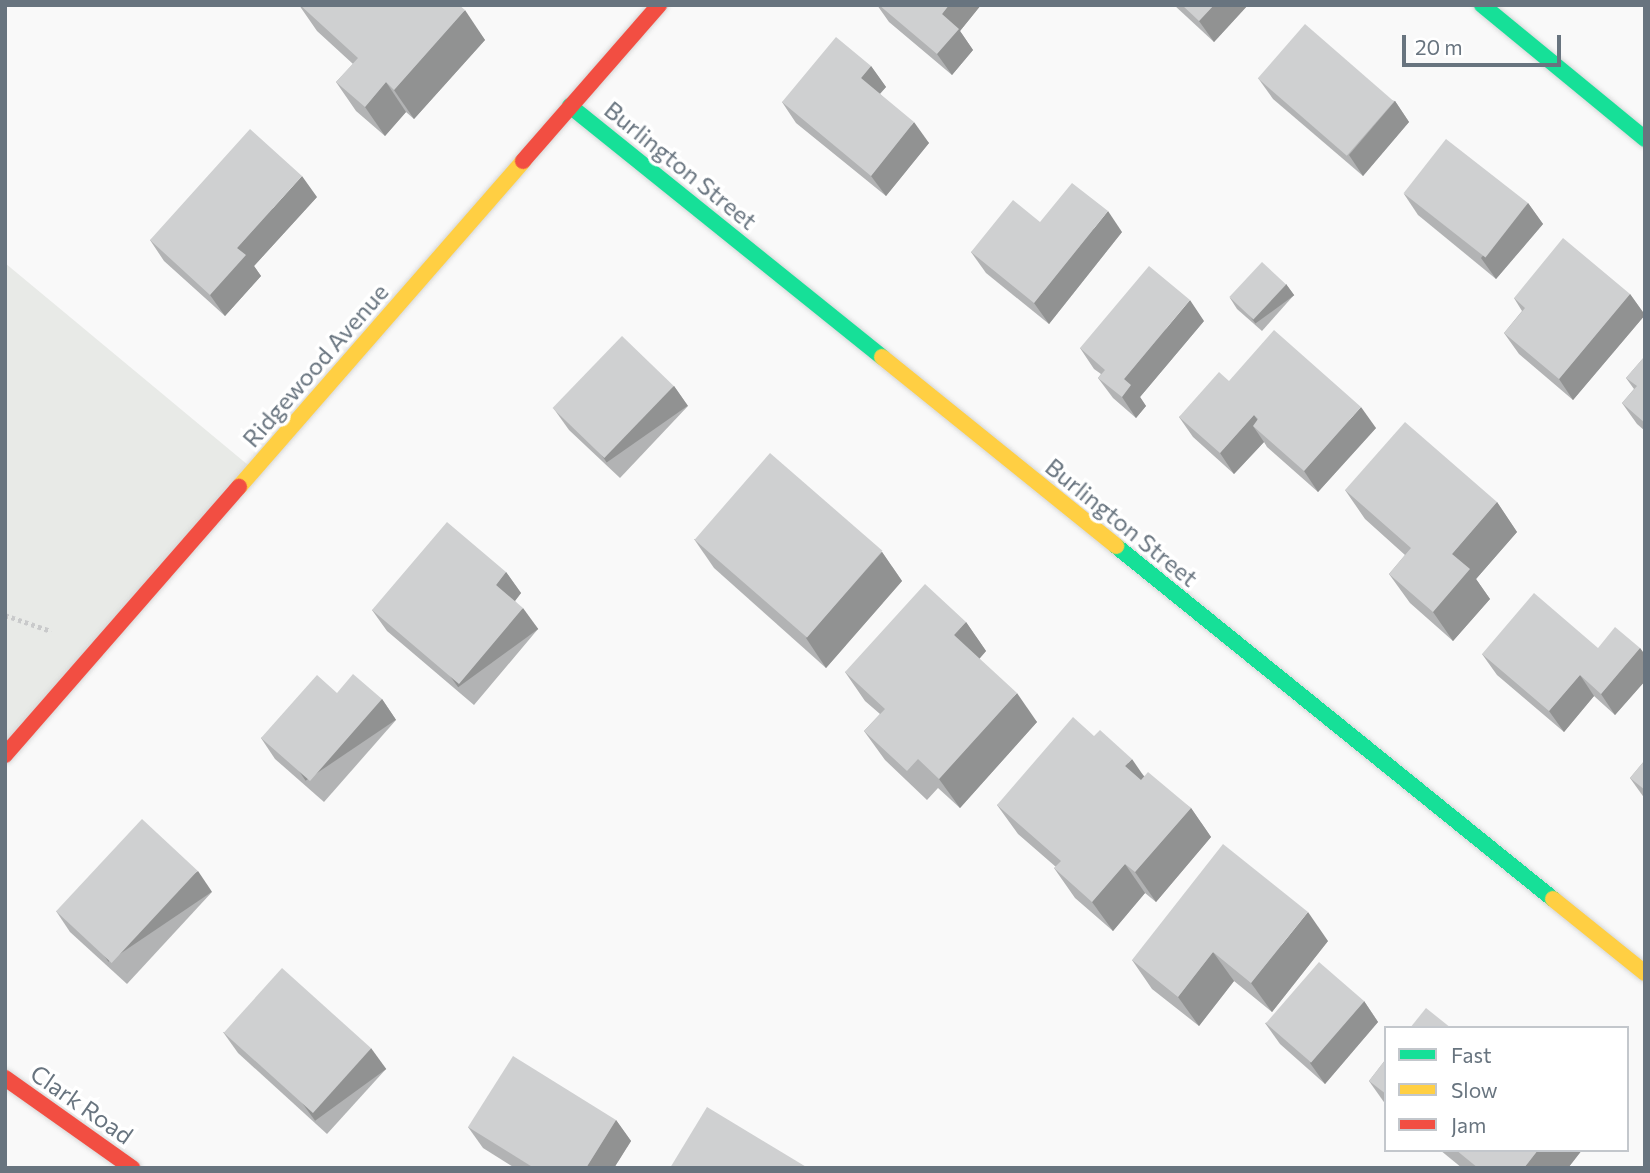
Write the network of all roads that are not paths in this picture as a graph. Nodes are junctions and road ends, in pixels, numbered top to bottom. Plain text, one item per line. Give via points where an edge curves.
1 (659, 5) edge
2 (1482, 5) edge
3 (570, 106) junction
4 (1645, 139) edge
5 (5, 755) edge
6 (1645, 973) edge
7 (5, 1078) edge
8 (132, 1168) edge

1 - 3 street, Ridgewood Avenue
2 - 4 street
3 - 5 street, Ridgewood Avenue
3 - 6 street, Burlington Street
7 - 8 street, Clark Road

